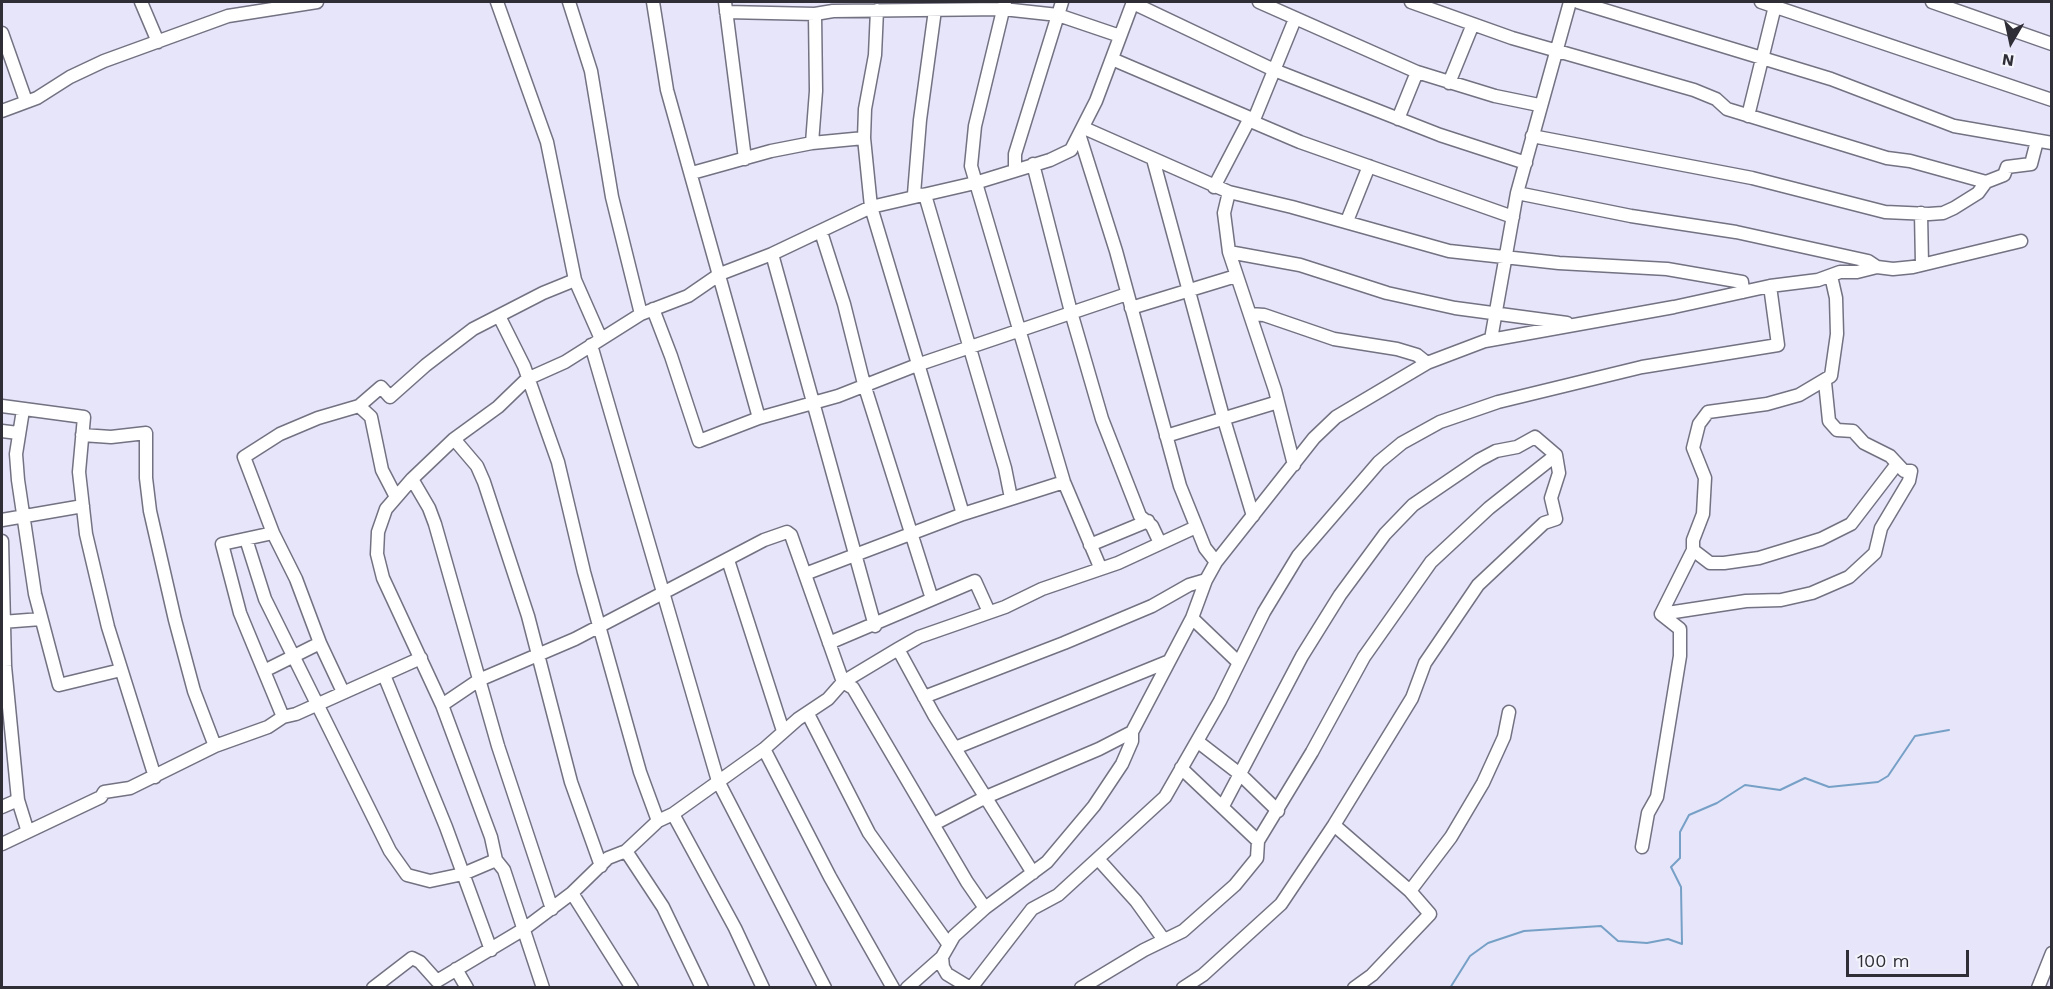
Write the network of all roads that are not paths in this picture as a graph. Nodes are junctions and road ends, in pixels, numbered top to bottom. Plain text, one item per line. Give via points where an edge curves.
1 (141, 2) edge
2 (317, 2) edge
3 (497, 2) edge
4 (569, 2) edge
5 (653, 2) edge
6 (1062, 2) edge
7 (1133, 2) edge
8 (1259, 2) edge
9 (1411, 2) edge
10 (1570, 2) edge
11 (1578, 2) edge
12 (1761, 2) edge
13 (1932, 2) edge
14 (1775, 4) edge
15 (1004, 5) edge
16 (834, 6) edge
17 (892, 6) edge
18 (251, 7) edge
19 (726, 7) edge
20 (773, 7) edge
21 (944, 7) edge
22 (878, 10) junction
23 (815, 14) junction
24 (1058, 15) junction
25 (1295, 19) junction
26 (1473, 24) junction
27 (2, 33) edge
28 (1120, 36) junction
29 (158, 42) junction
30 (2052, 44) edge
31 (1555, 50) junction
32 (1761, 56) junction
33 (1112, 59) junction
34 (1274, 70) junction
35 (1417, 72) junction
36 (1449, 82) junction
37 (2052, 100) edge
38 (26, 101) junction
39 (1539, 105) junction
40 (2, 111) edge
41 (1748, 116) junction
42 (1398, 119) junction
43 (1252, 120) junction
44 (1082, 132) junction
45 (1532, 136) junction
46 (864, 138) junction
47 (2037, 141) junction
48 (812, 143) junction
49 (2052, 143) edge
50 (745, 159) junction
51 (1153, 159) junction
52 (1526, 163) junction
53 (1033, 164) junction
54 (1369, 166) junction
55 (1015, 170) junction
56 (692, 173) junction
57 (1986, 182) junction
58 (975, 183) junction
59 (1214, 187) junction
60 (1228, 192) junction
61 (1517, 192) junction
62 (925, 195) junction
63 (871, 207) junction
64 (1921, 213) junction
65 (1513, 217) junction
66 (1347, 221) junction
67 (821, 232) junction
68 (2021, 241) dead end
69 (1229, 252) junction
70 (772, 254) junction
71 (1504, 257) junction
72 (1922, 264) junction
73 (1877, 267) junction
74 (720, 274) junction
75 (1236, 276) junction
76 (1831, 276) junction
77 (575, 280) junction
78 (1770, 286) junction
79 (1188, 292) junction
80 (1743, 292) junction
81 (1127, 294) junction
82 (1131, 308) junction
83 (653, 309) junction
84 (1071, 312) junction
85 (641, 314) junction
86 (1250, 314) junction
87 (1494, 314) junction
88 (499, 316) junction
89 (1580, 325) junction
90 (1020, 330) junction
91 (1491, 339) junction
92 (596, 342) junction
93 (968, 349) junction
94 (1427, 363) junction
95 (917, 365) junction
96 (527, 379) junction
97 (1825, 382) junction
98 (864, 384) junction
99 (813, 402) junction
100 (1278, 402) junction
101 (2, 406) edge
102 (359, 406) junction
103 (23, 410) junction
104 (759, 417) junction
105 (1223, 418) junction
106 (2, 431) edge
107 (18, 433) junction
108 (82, 435) junction
109 (1166, 436) junction
110 (454, 439) junction
111 (1556, 455) junction
112 (1897, 464) junction
113 (1294, 465) junction
114 (412, 479) junction
115 (1064, 482) junction
116 (396, 497) junction
117 (1011, 498) junction
118 (82, 506) junction
119 (963, 514) junction
120 (24, 515) junction
121 (1253, 516) junction
122 (2, 520) edge
123 (1148, 521) junction
124 (1196, 527) junction
125 (273, 533) junction
126 (911, 535) junction
127 (246, 538) junction
128 (2, 541) edge
129 (1160, 543) junction
130 (1090, 545) junction
131 (1694, 550) junction
132 (856, 553) junction
133 (728, 560) junction
134 (1216, 562) junction
135 (1100, 567) junction
136 (805, 574) junction
137 (1206, 580) junction
138 (663, 593) junction
139 (932, 599) junction
140 (989, 612) junction
141 (1661, 614) junction
142 (1192, 618) junction
143 (41, 619) junction
144 (3, 621) edge
145 (601, 625) junction
146 (875, 626) junction
147 (830, 643) junction
148 (320, 644) junction
149 (898, 649) junction
150 (537, 655) junction
151 (294, 656) junction
152 (421, 658) junction
153 (1167, 662) junction
154 (1238, 662) junction
155 (121, 670) junction
156 (264, 671) junction
157 (384, 675) junction
158 (479, 680) junction
159 (843, 682) junction
160 (343, 692) junction
161 (924, 697) junction
162 (317, 704) junction
163 (442, 705) junction
164 (1509, 712) dead end
165 (808, 714) junction
166 (283, 717) junction
167 (783, 731) junction
168 (1132, 732) junction
169 (1197, 741) junction
170 (215, 746) junction
171 (764, 748) junction
172 (954, 748) junction
173 (1181, 768) junction
174 (1241, 775) junction
175 (155, 777) junction
176 (718, 781) junction
177 (986, 797) junction
178 (18, 800) junction
179 (1223, 806) junction
180 (2, 807) edge
181 (1278, 811) junction
182 (674, 814) junction
183 (658, 821) junction
184 (934, 824) junction
185 (1334, 825) junction
186 (27, 829) junction
187 (1258, 841) junction
188 (2, 844) edge
189 (1642, 847) dead end
190 (626, 851) junction
191 (496, 860) junction
192 (1098, 860) junction
193 (602, 866) junction
194 (1033, 873) junction
195 (464, 874) junction
196 (1410, 891) junction
197 (572, 893) junction
198 (985, 908) junction
199 (552, 909) junction
200 (524, 929) junction
201 (1164, 940) junction
202 (949, 945) junction
203 (491, 950) junction
204 (2052, 953) edge
205 (942, 957) junction
206 (456, 969) junction
207 (373, 987) edge
208 (467, 987) edge
209 (543, 987) edge
210 (632, 987) edge
211 (702, 987) edge
212 (763, 987) edge
213 (825, 987) edge
214 (893, 987) edge
215 (907, 987) edge
216 (970, 987) edge
217 (1082, 987) edge
218 (1184, 987) edge
219 (1354, 987) edge
220 (2038, 987) edge

1 - 29 street
2 - 18 street
3 - 77 street via 547,142
4 - 85 street via 591,72 612,197
5 - 56 street via 667,90
6 - 24 street
7 - 28 street
7 - 34 street
8 - 25 street
9 - 26 street
10 - 31 street
11 - 32 street
12 - 14 street
13 - 30 street
14 - 32 street
14 - 37 street
15 - 21 street
15 - 24 street
15 - 58 street via 975,126 971,166
16 - 22 street
16 - 23 street
17 - 21 street
17 - 22 street
18 - 29 street
19 - 20 street
19 - 50 street
20 - 23 street
21 - 62 street via 914,187 914,194
22 - 46 street
23 - 48 street
24 - 28 street
24 - 55 street via 1015,154
25 - 34 street
25 - 35 street
26 - 31 street
26 - 36 street
27 - 38 street
28 - 33 street
29 - 38 street via 104,61
31 - 39 street
31 - 41 street via 1694,90
32 - 41 street
32 - 47 street via 1954,126
33 - 43 street
33 - 44 street
34 - 42 street
34 - 43 street
35 - 36 street
35 - 42 street
36 - 39 street
38 - 40 street
39 - 45 street
41 - 57 street via 1887,158
42 - 52 street
43 - 54 street
43 - 59 street
44 - 51 street
44 - 53 street via 1071,150
44 - 81 street
45 - 52 street
45 - 64 street via 1752,178 1886,212
46 - 48 street
46 - 63 street
47 - 49 street
47 - 57 street via 2031,164 2007,167 2001,177
48 - 50 street
50 - 56 street
51 - 59 street
51 - 79 street
52 - 61 street
53 - 55 street
53 - 84 street
54 - 65 street
54 - 66 street
55 - 58 street
56 - 74 street
57 - 64 street via 1978,193 1954,208 1943,213
58 - 62 street
58 - 90 street
59 - 60 street
60 - 66 street
60 - 69 street via 1224,213
61 - 65 street
61 - 73 street via 1736,232 1868,261
62 - 63 street
62 - 93 street
63 - 67 street
63 - 95 street
64 - 72 street
65 - 71 street
66 - 71 street via 1449,251
67 - 70 street
67 - 98 street
68 - 72 street
69 - 75 street
69 - 87 street via 1300,264 1387,293
70 - 74 street
70 - 99 street
71 - 80 street via 1667,269 1742,282
71 - 87 street
72 - 73 street via 1893,269
73 - 76 street
74 - 83 street via 687,296
74 - 104 street
75 - 79 street
75 - 86 street
76 - 78 street
76 - 97 street via 1837,334 1833,369
77 - 88 street
77 - 92 street
78 - 80 street
78 - 154 street via 1778,345 1642,367 1498,402 1440,422 1402,442 1365,477 1298,556
79 - 82 street
79 - 105 street
80 - 89 street
81 - 82 street
81 - 84 street
82 - 109 street
83 - 85 street
83 - 104 street via 699,441
84 - 90 street
84 - 123 street via 1102,419 1140,516
85 - 92 street
86 - 94 street via 1264,315 1334,339 1397,349 1417,355
86 - 100 street
87 - 89 street
87 - 91 street
88 - 96 street
88 - 102 street via 473,329 390,397 381,387
89 - 91 street
90 - 93 street
90 - 115 street
91 - 94 street
92 - 96 street
92 - 138 street
93 - 95 street
93 - 117 street
94 - 113 street via 1336,417
95 - 98 street
95 - 119 street
96 - 110 street via 498,407
96 - 145 street via 558,462
97 - 112 street via 1829,422 1837,429 1853,431
97 - 131 street via 1767,404 1708,412 1699,424 1693,448 1705,478 1706,494 1693,540
98 - 99 street
98 - 126 street
99 - 104 street
99 - 132 street
100 - 105 street
100 - 113 street
101 - 103 street
102 - 116 street via 371,417 382,470
102 - 125 street via 318,418 244,457
103 - 107 street
103 - 108 street via 84,417
105 - 109 street
105 - 121 street
106 - 107 street
107 - 120 street via 18,480
108 - 118 street
108 - 170 street via 146,433 150,511 175,620
109 - 124 street
110 - 114 street
110 - 150 street via 477,466 484,482
111 - 174 street via 1535,437 1479,460 1413,505 1385,534 1340,595 1302,656
111 - 181 street via 1489,508 1431,562 1364,657
111 - 185 street via 1559,473 1551,498 1556,519 1544,523 1478,585 1425,663 1412,698
112 - 131 street via 1851,524 1821,539 1759,558 1724,563 1710,563
112 - 141 street via 1904,471 1911,471 1909,481 1881,528 1875,553 1849,578 1823,590 1781,600 1746,601
113 - 121 street
114 - 116 street
114 - 158 street via 435,524
115 - 117 street
115 - 130 street
116 - 152 street via 378,532 377,555 383,578
117 - 119 street
118 - 120 street
118 - 155 street via 96,583
119 - 126 street
120 - 122 street
120 - 143 street
121 - 134 street
123 - 129 street
123 - 130 street
124 - 129 street
124 - 134 street
125 - 127 street
125 - 148 street via 296,579
126 - 132 street
126 - 139 street
127 - 151 street via 265,599
127 - 156 street via 222,544 240,613
128 - 144 street
129 - 135 street
130 - 135 street
131 - 141 street
132 - 136 street
132 - 146 street
133 - 136 street via 787,532
133 - 138 street
133 - 167 street
134 - 137 street
135 - 140 street
136 - 147 street
137 - 142 street
137 - 161 street via 1064,643
138 - 145 street
138 - 176 street
139 - 140 street via 975,581
139 - 146 street
140 - 149 street via 919,637
141 - 189 street via 1680,630 1680,656 1657,797 1648,813
142 - 153 street
142 - 154 street
143 - 144 street
143 - 155 street via 59,685
144 - 178 street
145 - 150 street
145 - 183 street via 640,772
146 - 147 street
147 - 159 street
148 - 151 street
148 - 160 street
149 - 159 street
149 - 161 street
150 - 158 street
150 - 193 street via 571,782
151 - 156 street
151 - 162 street
152 - 157 street
152 - 163 street
153 - 168 street
153 - 172 street
154 - 169 street
155 - 175 street
156 - 166 street
157 - 160 street
157 - 195 street
158 - 163 street
158 - 199 street
159 - 165 street
159 - 184 street via 853,688
160 - 162 street
161 - 172 street
162 - 166 street
162 - 195 street via 390,851 407,875 430,881
163 - 191 street
164 - 196 street via 1504,736 1483,783 1451,837
165 - 167 street
165 - 202 street via 869,833
166 - 170 street via 268,727
167 - 171 street
168 - 177 street
168 - 194 street via 1122,764 1094,806
169 - 173 street
169 - 174 street
170 - 175 street
171 - 176 street
171 - 214 street via 830,878
172 - 177 street
173 - 179 street
173 - 192 street via 1166,797
174 - 179 street
174 - 181 street
175 - 186 street via 130,788 104,792 101,797
176 - 182 street
176 - 213 street
177 - 184 street
177 - 194 street
178 - 180 street
178 - 186 street
179 - 187 street
181 - 187 street
182 - 183 street
182 - 212 street
183 - 190 street
184 - 198 street
185 - 196 street
185 - 218 street via 1281,904 1203,975
186 - 188 street
187 - 201 street via 1257,858 1235,885 1183,931
190 - 193 street via 615,853
190 - 211 street via 663,907
191 - 195 street
191 - 200 street via 504,870
192 - 201 street via 1136,901
192 - 216 street via 1058,895 1032,909
193 - 197 street
194 - 198 street
195 - 203 street
196 - 219 street via 1430,914 1372,975
197 - 199 street
197 - 210 street
198 - 202 street
199 - 200 street
200 - 203 street
200 - 209 street
201 - 217 street
202 - 205 street
203 - 206 street
204 - 220 street
205 - 215 street
205 - 216 street via 947,974
206 - 207 street via 437,981 412,958
206 - 208 street

